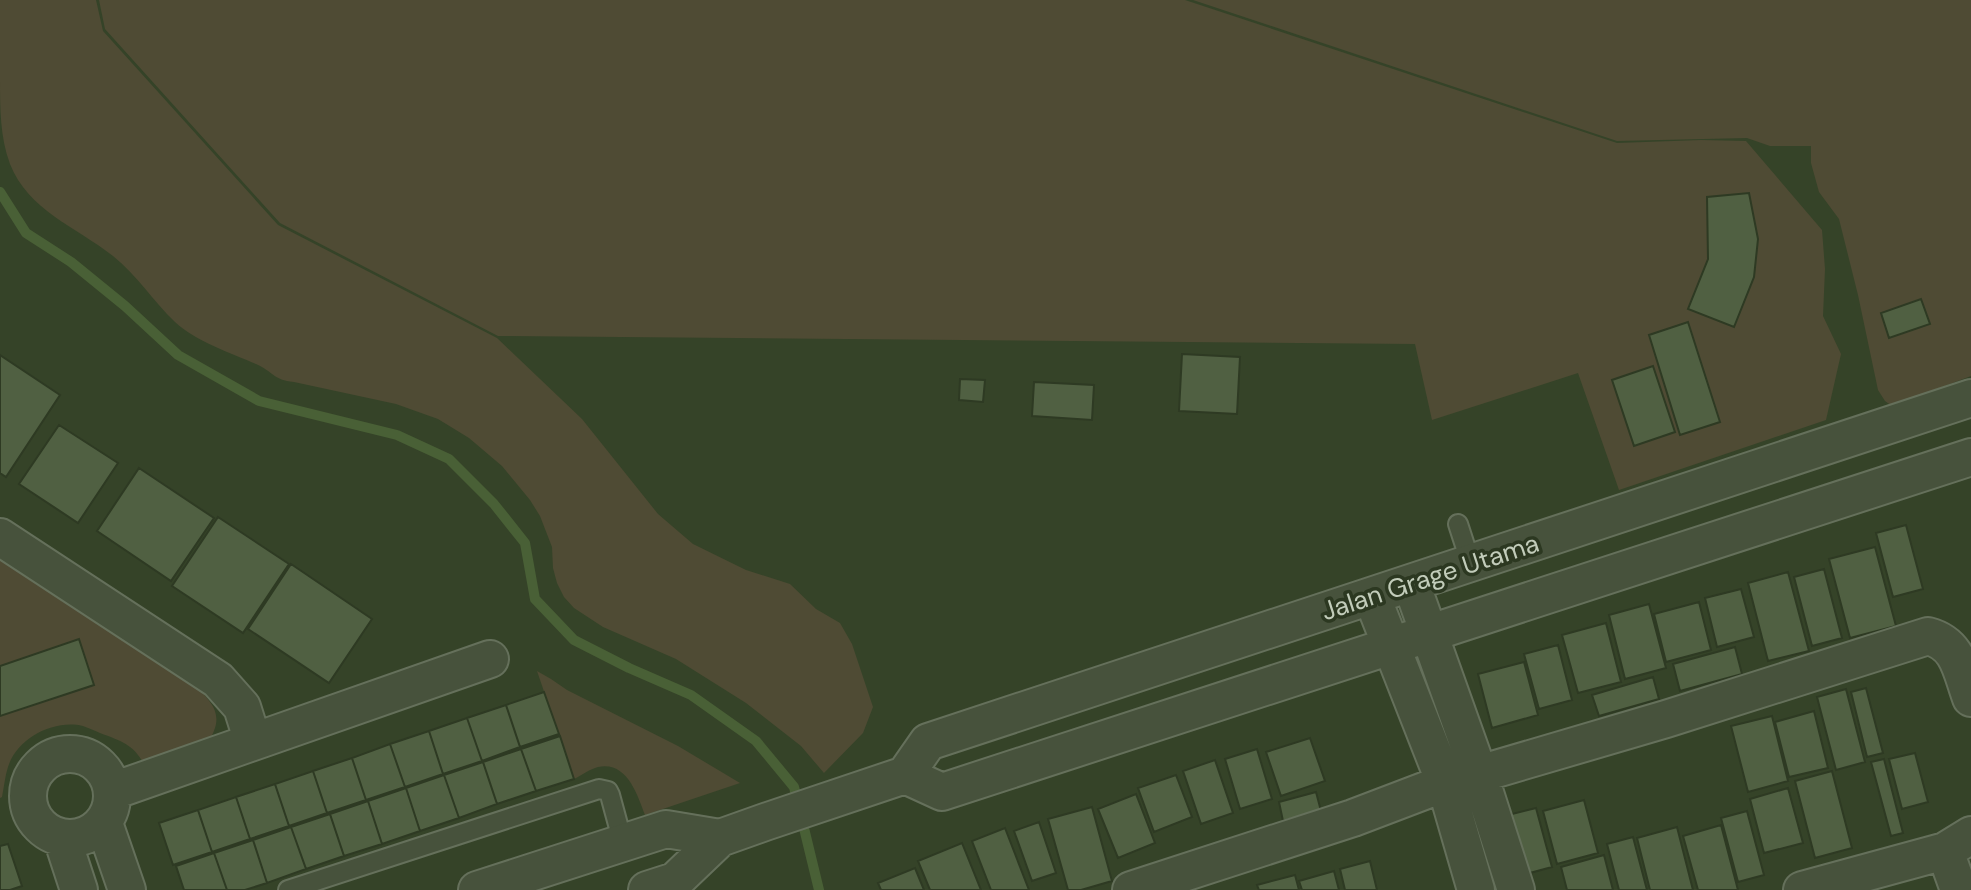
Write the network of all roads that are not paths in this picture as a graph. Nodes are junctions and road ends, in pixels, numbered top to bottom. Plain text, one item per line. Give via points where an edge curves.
1 (1971, 398) edge
2 (1971, 457) edge
3 (1458, 524) dead end
4 (0, 537) edge
5 (1471, 564) junction
6 (1411, 583) junction
7 (1372, 597) junction
8 (1429, 634) junction
9 (1392, 646) junction
10 (490, 659) dead end
11 (1971, 698) edge
12 (253, 742) junction
13 (1479, 774) junction
14 (905, 775) junction
15 (1445, 783) junction
16 (108, 807) junction
17 (14, 812) edge
18 (62, 838) junction
19 (720, 838) junction
20 (623, 843) junction
21 (1958, 843) edge
22 (79, 890) edge
23 (127, 890) edge
24 (288, 890) edge
25 (477, 890) edge
26 (647, 890) edge
27 (1131, 890) edge
28 (1476, 890) edge
29 (1516, 890) edge
30 (1802, 890) edge
31 (1959, 890) edge

1 - 5 street, Jalan Grage Utama
2 - 8 street, Jalan Grage Utama
3 - 5 lane
4 - 12 street via 218,680 242,707
5 - 6 street, Jalan Grage Utama
6 - 7 street, Jalan Grage Utama
6 - 8 street
7 - 9 street
7 - 14 street, Jalan Grage Utama via 928,742
8 - 9 street, Jalan Grage Utama
8 - 13 street
9 - 14 street, Jalan Grage Utama via 942,792
9 - 15 street
10 - 12 street
11 - 13 street via 1955,652 1928,636
12 - 16 street
13 - 15 street
13 - 29 street
14 - 19 street
15 - 27 street
15 - 28 street
16 - 17 street via 107,772 92,758 72,753 52,757 36,769
16 - 18 street via 92,833
16 - 23 street
17 - 18 street
18 - 22 street
19 - 20 street via 666,829
19 - 26 street via 675,881
20 - 24 lane via 610,795 599,789
20 - 25 street
21 - 30 street
21 - 31 street

